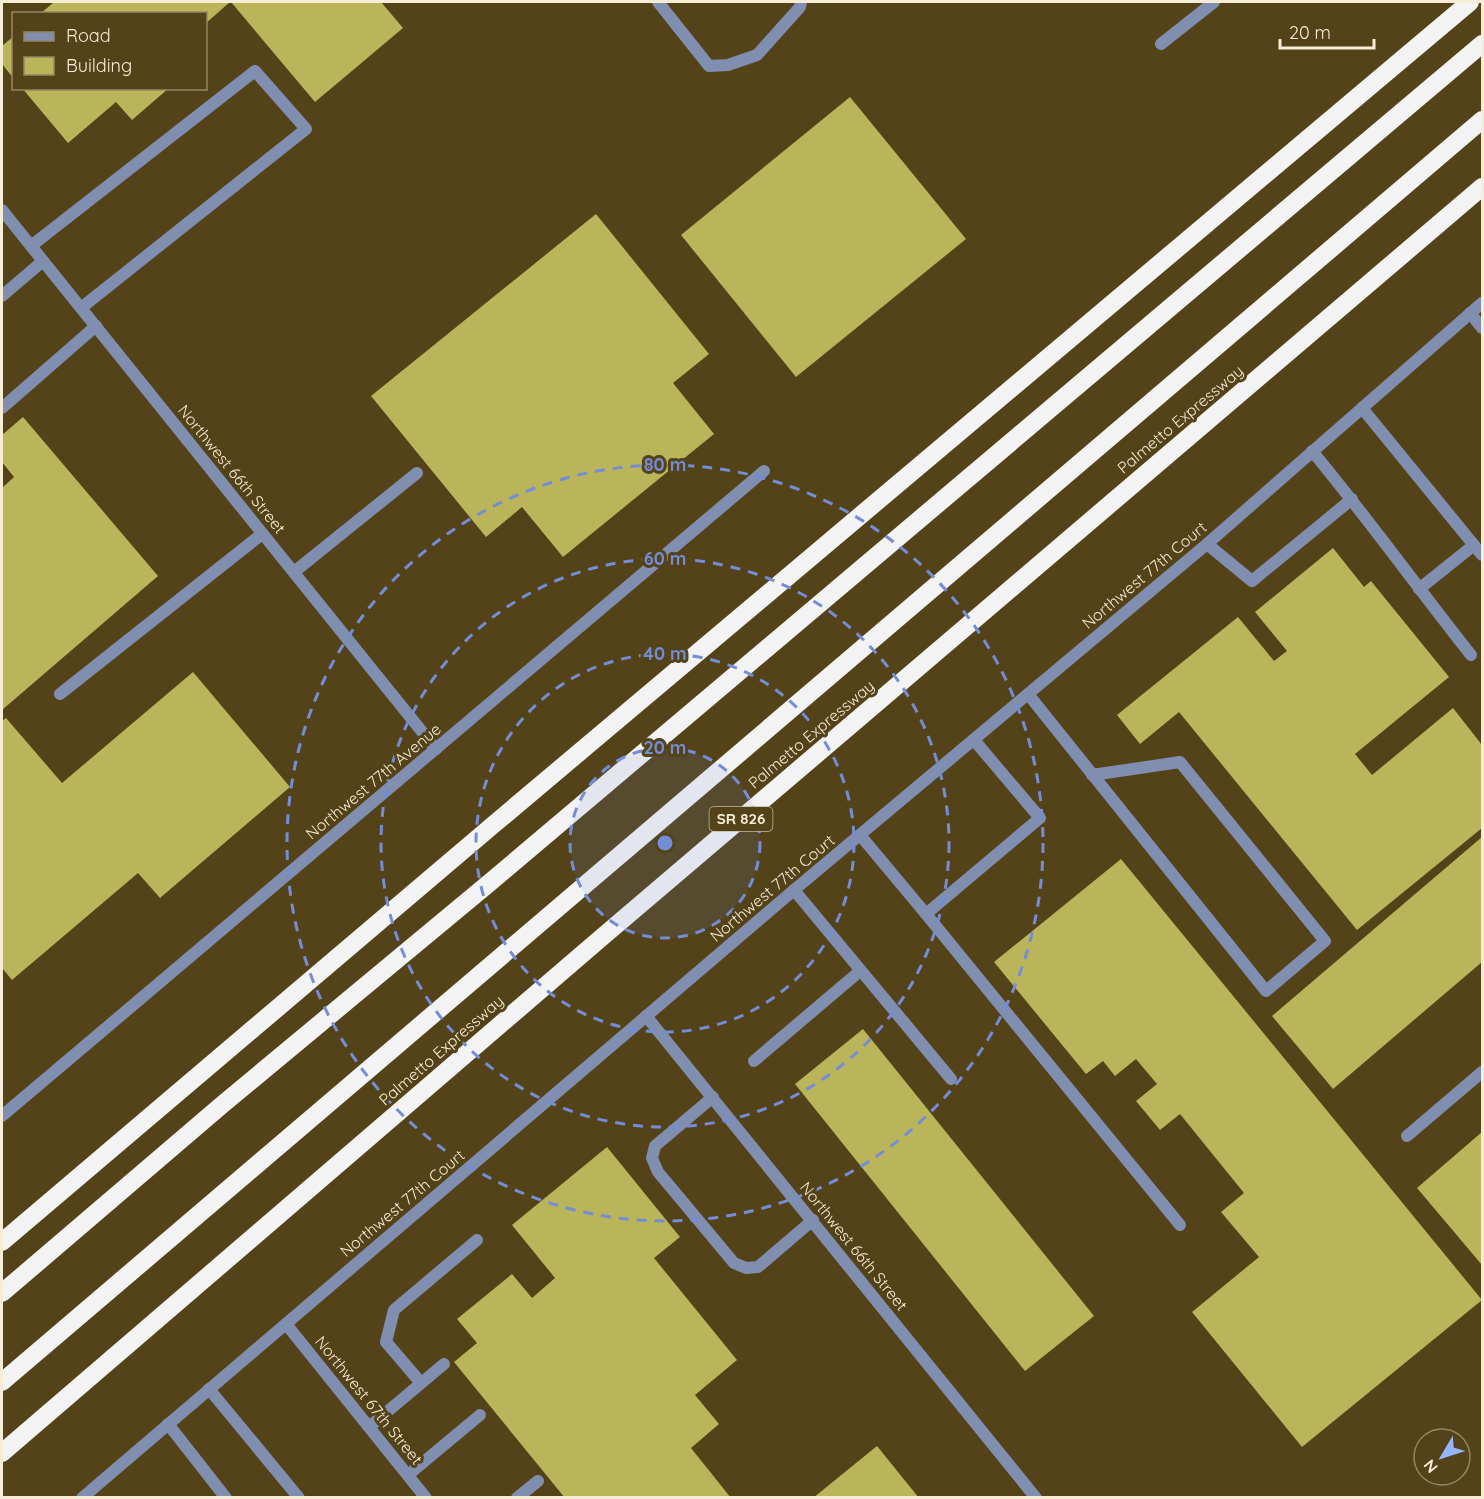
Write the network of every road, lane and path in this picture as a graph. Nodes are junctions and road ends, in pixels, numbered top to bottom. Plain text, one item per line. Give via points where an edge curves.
1 (658, 2) edge
2 (801, 2) edge
3 (1214, 2) edge
4 (1470, 2) edge
5 (1161, 44) dead end
6 (1482, 44) edge
7 (1482, 120) edge
8 (1482, 187) edge
9 (2, 210) edge
10 (31, 246) junction
11 (43, 261) junction
12 (2, 296) edge
13 (1482, 303) edge
14 (81, 308) junction
15 (1470, 313) junction
16 (96, 326) junction
17 (1482, 328) edge
18 (2, 408) edge
19 (1362, 408) junction
20 (1312, 451) junction
21 (764, 471) dead end
22 (417, 473) dead end
23 (1352, 499) junction
24 (262, 534) junction
25 (1207, 544) junction
26 (1478, 550) edge
27 (294, 572) junction
28 (1419, 589) junction
29 (1471, 655) dead end
30 (60, 693) dead end
31 (1028, 694) junction
32 (974, 740) junction
33 (436, 749) junction
34 (1092, 775) junction
35 (860, 835) junction
36 (794, 890) junction
37 (926, 914) junction
38 (860, 971) junction
39 (646, 1016) junction
40 (754, 1061) dead end
41 (1482, 1072) edge
42 (951, 1079) dead end
43 (713, 1097) junction
44 (2, 1116) edge
45 (1407, 1136) dead end
46 (813, 1220) junction
47 (1180, 1225) dead end
48 (477, 1240) dead end
49 (2, 1242) edge
50 (2, 1293) edge
51 (286, 1324) junction
52 (444, 1364) dead end
53 (2, 1382) edge
54 (421, 1383) junction
55 (209, 1389) junction
56 (480, 1415) dead end
57 (168, 1424) junction
58 (369, 1427) junction
59 (2, 1454) edge
60 (408, 1475) junction
61 (538, 1481) dead end
62 (82, 1497) edge
63 (226, 1497) edge
64 (299, 1497) edge
65 (426, 1497) edge
66 (517, 1497) edge
67 (1036, 1497) edge

1 - 2 street via 709,66 728,65 757,55
3 - 5 street
4 - 49 highway
6 - 50 highway
7 - 53 highway
8 - 59 highway, Palmetto Expressway / SR 826
9 - 10 street, Northwest 66th Street
10 - 11 street, Northwest 66th Street
10 - 14 street via 255,71 306,129
11 - 12 street
11 - 14 street, Northwest 66th Street
13 - 15 street, Northwest 77th Court
14 - 16 street, Northwest 66th Street
15 - 17 street
15 - 19 street, Northwest 77th Court
16 - 18 street
16 - 24 street, Northwest 66th Street
19 - 20 street, Northwest 77th Court
19 - 26 street
20 - 23 street
20 - 25 street, Northwest 77th Court
21 - 33 street, Northwest 77th Avenue
22 - 27 street
23 - 25 street via 1252,581
23 - 28 street
24 - 27 street, Northwest 66th Street
24 - 30 street
25 - 31 street, Northwest 77th Court
26 - 28 street
27 - 33 street, Northwest 66th Street
28 - 29 street
31 - 32 street, Northwest 77th Court
31 - 34 street
32 - 35 street, Northwest 77th Court
32 - 37 street via 1040,818
33 - 44 street, Northwest 77th Avenue
34 - 34 street via 1266,991 1325,941 1180,762
35 - 36 street, Northwest 77th Court
35 - 37 street
36 - 38 street
36 - 39 street, Northwest 77th Court
37 - 47 street
38 - 40 street
38 - 42 street
39 - 43 street, Northwest 66th Street
39 - 51 street, Northwest 77th Court
41 - 45 street
43 - 46 street, Northwest 66th Street
43 - 46 street via 655,1146 652,1158 658,1172 734,1263 746,1268 758,1267
46 - 67 street, Northwest 66th Street
48 - 54 street via 394,1310 386,1342
51 - 55 street, Northwest 77th Court
51 - 58 street, Northwest 67th Street
52 - 54 street
54 - 58 street
55 - 57 street, Northwest 77th Court
55 - 64 street
56 - 60 street
57 - 62 street, Northwest 77th Court
57 - 63 street
58 - 60 street, Northwest 67th Street
60 - 65 street, Northwest 67th Street
61 - 66 street

